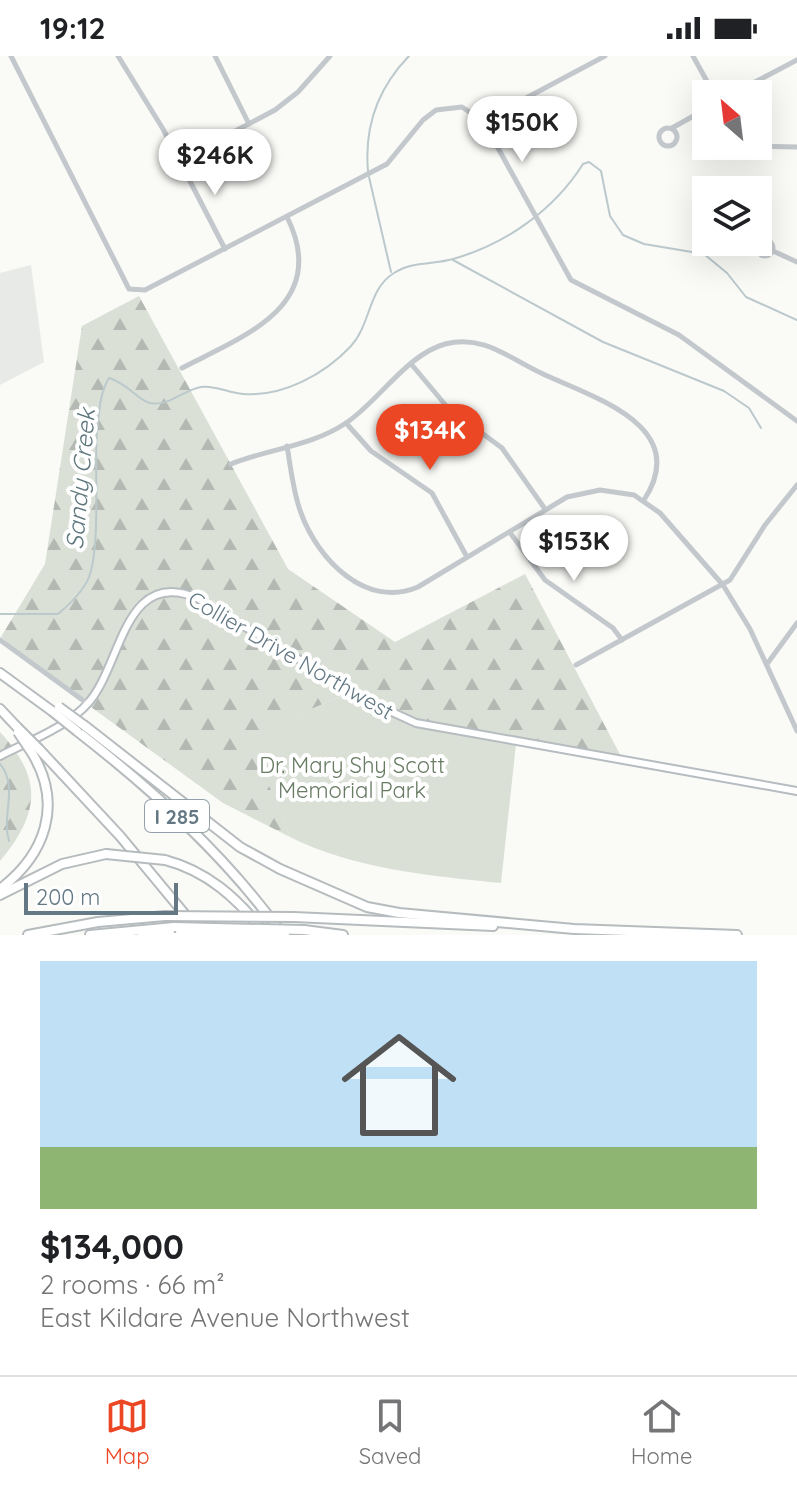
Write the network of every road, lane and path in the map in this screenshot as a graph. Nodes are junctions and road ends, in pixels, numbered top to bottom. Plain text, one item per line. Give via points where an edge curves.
1 (11, 56) edge
2 (118, 56) edge
3 (215, 56) edge
4 (329, 56) edge
5 (605, 56) edge
6 (693, 56) edge
7 (797, 60) edge
8 (706, 80) edge
9 (759, 80) edge
10 (692, 117) edge
11 (483, 121) junction
12 (249, 124) junction
13 (672, 128) dead end
14 (772, 147) edge
15 (797, 147) edge
16 (180, 160) junction
17 (287, 217) junction
18 (225, 249) junction
19 (773, 251) dead end
20 (797, 262) edge
21 (412, 365) junction
22 (182, 368) dead end
23 (797, 421) edge
24 (346, 423) junction
25 (287, 446) junction
26 (231, 464) dead end
27 (797, 485) edge
28 (644, 500) junction
29 (545, 509) junction
30 (511, 534) junction
31 (467, 557) junction
32 (723, 585) junction
33 (797, 623) edge
34 (0, 640) edge
35 (622, 640) junction
36 (767, 664) junction
37 (576, 665) dead end
38 (0, 673) edge
39 (88, 704) junction
40 (0, 709) edge
41 (81, 728) junction
42 (797, 731) edge
43 (36, 751) junction
44 (0, 756) edge
45 (797, 791) edge
46 (0, 892) edge
47 (574, 929) junction
48 (177, 930) junction
49 (201, 933) edge
50 (28, 935) edge
51 (90, 935) edge
52 (142, 935) edge
53 (266, 935) edge
54 (285, 935) edge
55 (343, 935) edge
56 (737, 935) edge

1 - 18 street via 125,285 139,291
2 - 16 street
3 - 12 street
4 - 12 street via 289,100
5 - 11 street
6 - 8 street
7 - 9 street
10 - 13 street
11 - 17 street via 462,107 436,110 387,164
11 - 23 street via 571,280 679,335
12 - 16 street
14 - 15 street
16 - 18 street
17 - 18 street
17 - 22 street via 298,261 284,305 260,328
19 - 20 street
21 - 24 street
21 - 28 street via 443,344 479,342 613,406 640,425 655,447 656,476
21 - 29 street via 448,408 502,448
24 - 25 street
24 - 31 street via 371,451 432,493
25 - 26 street
25 - 31 street via 295,495 310,532 332,562 364,588 390,594 408,591
27 - 32 street
28 - 29 street via 623,491 600,490 567,497
28 - 32 street
29 - 30 street
30 - 31 street
30 - 35 street via 545,580
32 - 35 street
32 - 36 street
33 - 36 street
34 - 39 street
35 - 37 street
36 - 42 street
38 - 41 highway, I 285, bridge
39 - 44 main road, Collier Drive Northwest
39 - 45 main road, Collier Drive Northwest via 139,607 152,596 177,592 197,598 368,701 428,727
40 - 43 highway, bridge
41 - 47 highway via 240,847 333,893 392,912
41 - 54 highway, I 285 via 194,833
43 - 46 highway via 47,788 47,824 37,851
43 - 49 highway, I 285 via 120,836
46 - 53 highway, bridge via 62,864 106,854 165,860 220,887
47 - 50 highway, bridge via 165,916
47 - 56 highway
48 - 51 highway
48 - 52 highway
48 - 54 highway, bridge
48 - 55 highway, bridge

